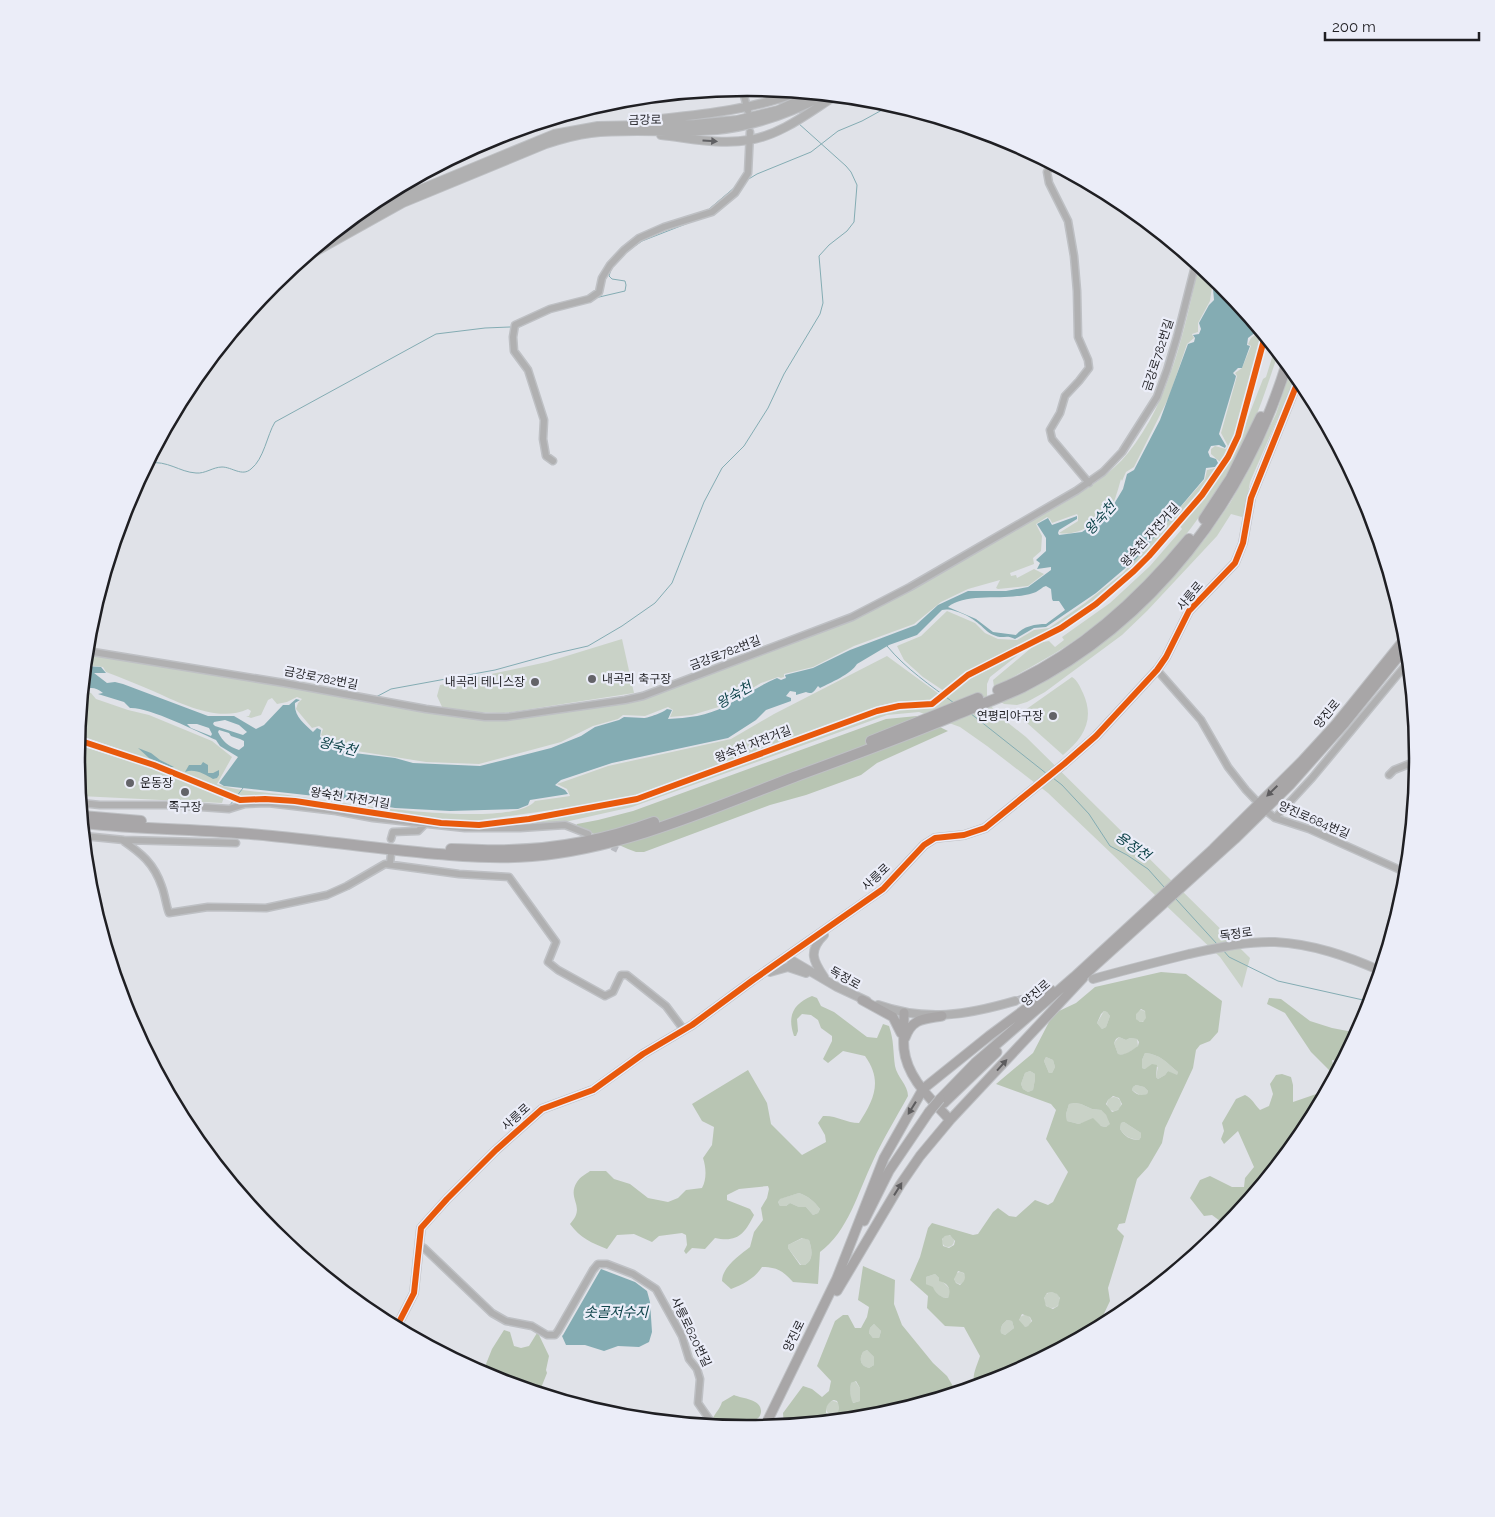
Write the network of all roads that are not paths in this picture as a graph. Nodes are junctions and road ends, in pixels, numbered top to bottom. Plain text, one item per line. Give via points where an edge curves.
1 (744, 96) edge
2 (784, 97) edge
3 (803, 98) edge
4 (815, 100) edge
5 (826, 101) edge
6 (748, 108) junction
7 (598, 126) junction
8 (591, 133) junction
9 (750, 136) junction
10 (1049, 169) edge
11 (383, 205) edge
12 (384, 205) edge
13 (1194, 269) edge
14 (1280, 364) edge
15 (1284, 371) edge
16 (1296, 387) edge
17 (553, 461) dead end
18 (1089, 483) junction
19 (1400, 645) edge
20 (94, 652) edge
21 (1401, 654) edge
22 (1403, 668) edge
23 (1157, 670) junction
24 (1010, 689) junction
25 (917, 727) junction
26 (1410, 764) edge
27 (1389, 776) dead end
28 (86, 804) edge
29 (1262, 807) junction
30 (88, 817) edge
31 (1276, 818) junction
32 (89, 824) edge
33 (425, 824) junction
34 (588, 834) dead end
35 (90, 837) edge
36 (391, 839) dead end
37 (122, 840) junction
38 (236, 843) dead end
39 (391, 854) dead end
40 (390, 864) junction
41 (1400, 869) edge
42 (840, 920) junction
43 (786, 956) junction
44 (1088, 968) junction
45 (1375, 969) edge
46 (1093, 979) dead end
47 (753, 980) junction
48 (827, 981) junction
49 (862, 1000) junction
50 (1015, 1001) tunnel mouth
51 (904, 1013) junction
52 (942, 1016) junction
53 (684, 1030) junction
54 (904, 1043) junction
55 (923, 1089) junction
56 (931, 1114) junction
57 (950, 1120) junction
58 (418, 1246) junction
59 (837, 1278) junction
60 (837, 1291) junction
61 (399, 1322) edge
62 (710, 1420) edge
63 (774, 1420) edge
64 (768, 1421) edge

1 - 6 street
2 - 6 street
3 - 7 street, 금강로 via 778,110 737,120
4 - 8 street, 금강로 via 782,115 737,127
5 - 9 street via 784,128
6 - 7 street
7 - 12 street, 금강로 via 545,137
8 -> 9 street via 716,141
8 - 11 street, 금강로 via 524,152
9 - 17 street via 748,173 735,192 712,212 639,238 610,265 602,278 599,292 589,299 550,309 515,324 514,351 528,370 544,420 546,456
10 - 18 street via 1049,183 1068,220 1077,282 1078,337 1089,368 1065,396 1050,430 1052,439
13 - 18 street, 금강로782번길 via 1157,397 1122,452
14 - 24 highway via 1252,438 1231,478 1188,540 1138,596 1105,625
15 - 24 highway via 1264,428 1240,477 1220,510 1186,554 1110,630 1062,664
16 - 23 street, 사릉로 via 1251,498 1243,543 1235,563 1189,611
18 - 20 street, 금강로782번길 via 852,617 644,696 625,700 485,717
19 -> 29 main road, 양진로 via 1335,725
21 - 29 main road, 양진로 via 1290,784
22 - 31 street
23 - 29 street, 양진로684번길 via 1201,720 1228,767
23 - 42 street, 사릉로 via 1096,736 985,828 964,835 935,838 924,845 883,889
24 - 25 highway
25 - 30 highway via 642,827 557,846 510,850 449,849 270,829
25 - 32 highway via 642,834 586,849 532,856 466,856 256,834
26 - 27 street via 1394,770
28 - 33 street via 229,809 245,804 268,803
29 - 31 street, 양진로684번길
29 - 44 main road, 양진로
31 - 41 street, 양진로684번길
33 - 34 street via 465,828 565,825
33 - 36 street via 418,831 393,832
35 - 37 street
37 - 38 street
37 - 40 street via 149,861 162,886 169,913 208,907 266,908 328,895
39 - 40 street
40 - 53 street via 509,877 556,942 548,962 605,996 613,992 621,975 626,975 666,1006
42 - 43 street, 사릉로
42 - 48 street via 813,951 815,963
43 - 47 street, 사릉로
43 - 48 street, 독정로
44 - 55 main road via 988,1036
44 - 56 main road, 양진로, bridge via 968,1070
57 -> 44 main road
45 - 46 street, 독정로 via 1317,948 1286,943 1252,943 1199,952
47 - 48 street via 788,967
47 - 53 street, 사릉로
48 - 49 street, 독정로
49 - 51 street, 독정로
49 - 54 main road via 893,1017
50 - 52 street, 독정로
51 - 52 street, 독정로
51 - 54 main road
52 - 54 main road via 914,1022
53 - 58 street, 사릉로 via 642,1054 593,1090 542,1109 447,1199 421,1228
54 - 55 main road via 910,1071
55 - 57 main road
55 -> 59 main road via 884,1158
56 - 59 main road, 양진로 via 889,1172
56 - 60 main road, 양진로 via 890,1183
60 -> 57 main road via 900,1185
58 - 61 street, 사릉로 via 414,1293
58 - 62 street, 사릉로620번길 via 424,1248 492,1313 506,1321 532,1326 547,1335 555,1335 558,1331 598,1264 633,1274 661,1296 682,1336 689,1359 697,1369 700,1379 698,1403
59 - 64 main road, 양진로
60 - 63 main road, 양진로

